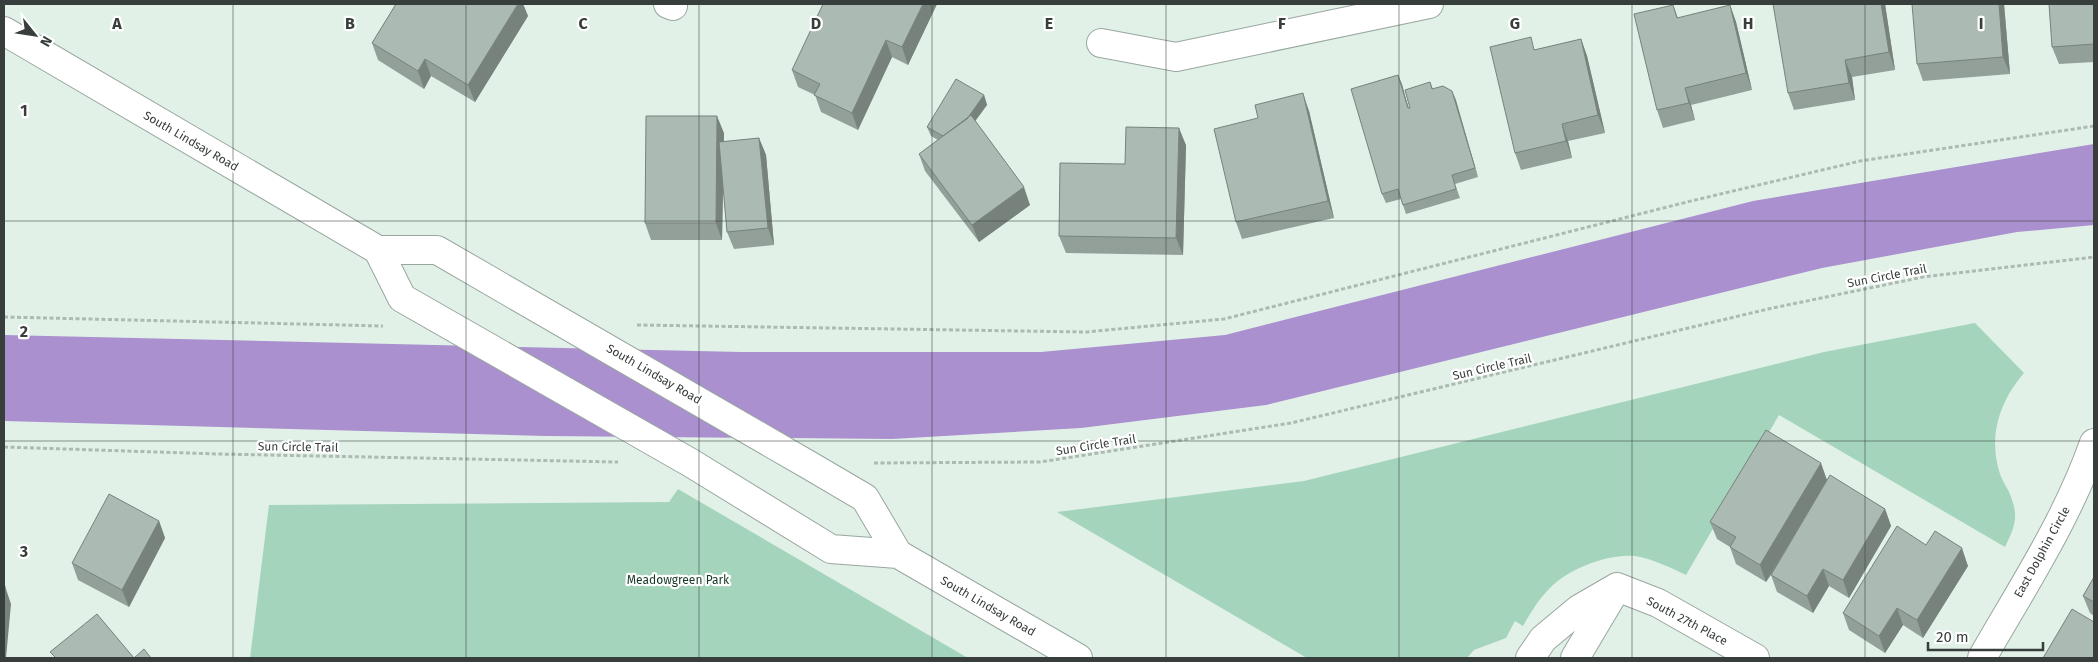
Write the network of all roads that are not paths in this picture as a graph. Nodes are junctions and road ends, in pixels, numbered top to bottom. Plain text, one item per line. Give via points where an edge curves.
1 (1428, 4) edge
2 (4, 32) edge
3 (1101, 43) dead end
4 (378, 250) junction
5 (2094, 443) edge
6 (898, 554) junction
7 (1617, 588) junction
8 (1078, 658) edge
9 (1530, 658) edge
10 (1575, 658) edge
11 (1755, 658) edge
12 (1982, 658) edge

1 - 3 main road via 1176,57
2 - 4 main road, South Lindsay Road
4 - 6 main road, South Lindsay Road via 402,298 691,463 831,549
4 - 6 main road, South Lindsay Road via 437,250 568,324 865,498
5 - 12 main road, East Dolphin Circle via 2067,509
6 - 8 main road, South Lindsay Road
7 - 9 main road via 1579,609 1543,639
7 - 10 main road
7 - 11 main road, South 27th Place via 1658,603

